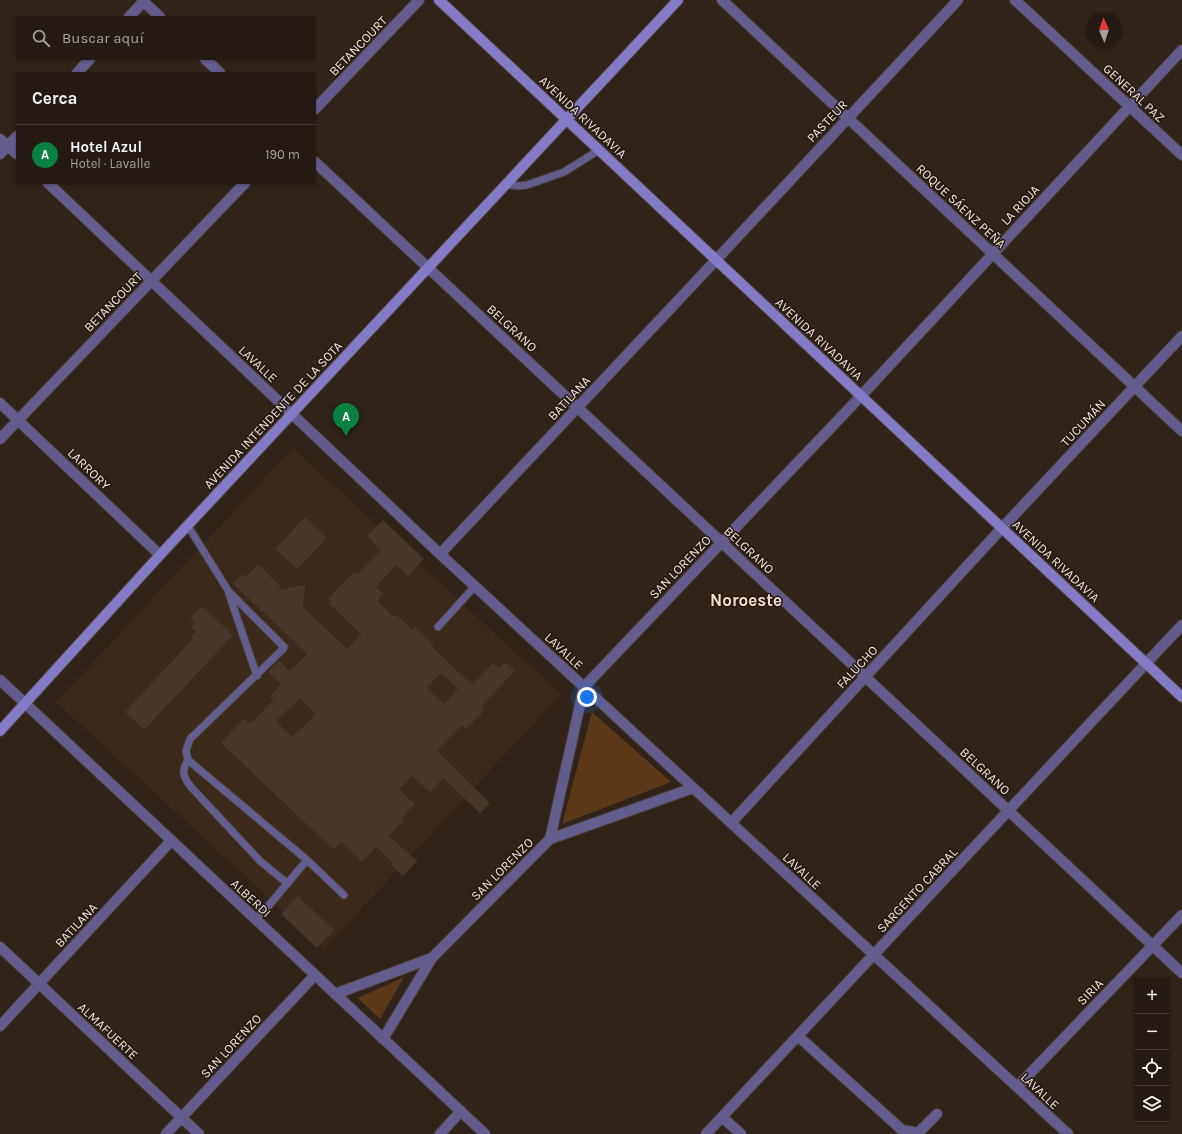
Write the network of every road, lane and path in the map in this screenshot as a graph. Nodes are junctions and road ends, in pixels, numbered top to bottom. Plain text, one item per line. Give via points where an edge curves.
1 (419, 0) edge
2 (439, 0) edge
3 (678, 0) edge
4 (722, 0) edge
5 (958, 0) edge
6 (1015, 0) edge
7 (144, 1) edge
8 (131, 16) edge
9 (159, 16) edge
10 (1182, 50) edge
11 (89, 60) edge
12 (206, 60) edge
13 (78, 72) edge
14 (219, 72) edge
15 (1130, 106) junction
16 (316, 108) edge
17 (848, 118) junction
18 (566, 119) junction
19 (16, 137) edge
20 (0, 139) edge
21 (8, 146) junction
22 (599, 150) junction
23 (16, 153) edge
24 (0, 154) edge
25 (1182, 155) edge
26 (316, 163) edge
27 (49, 184) edge
28 (244, 184) edge
29 (506, 184) junction
30 (993, 254) junction
31 (716, 260) junction
32 (428, 268) junction
33 (152, 281) junction
34 (1182, 336) edge
35 (1135, 387) junction
36 (861, 396) junction
37 (0, 402) edge
38 (578, 407) junction
39 (292, 414) junction
40 (19, 419) junction
41 (1182, 431) edge
42 (0, 439) edge
43 (188, 526) junction
44 (1002, 528) junction
45 (721, 542) junction
46 (440, 554) junction
47 (160, 555) junction
48 (475, 586) junction
49 (229, 592) junction
50 (1182, 624) edge
51 (438, 627) dead end
52 (1146, 663) junction
53 (257, 676) junction
54 (866, 677) junction
55 (0, 680) edge
56 (584, 687) junction
57 (1182, 697) edge
58 (24, 704) junction
59 (0, 731) edge
60 (188, 760) junction
61 (693, 788) junction
62 (1008, 811) junction
63 (731, 823) junction
64 (550, 839) junction
65 (171, 841) junction
66 (307, 860) junction
67 (287, 883) junction
68 (344, 895) dead end
69 (1182, 915) edge
70 (255, 919) junction
71 (1152, 945) junction
72 (0, 947) edge
73 (874, 955) junction
74 (432, 958) junction
75 (1182, 973) edge
76 (315, 975) junction
77 (39, 984) junction
78 (335, 994) junction
79 (0, 1026) edge
80 (798, 1036) junction
81 (383, 1038) junction
82 (1016, 1087) junction
83 (461, 1111) junction
84 (937, 1114) dead end
85 (722, 1117) junction
86 (182, 1118) junction
87 (166, 1134) edge
88 (199, 1134) edge
89 (440, 1134) edge
90 (485, 1134) edge
91 (706, 1134) edge
92 (741, 1134) edge
93 (1068, 1134) edge

1 - 16 street, BETANCOURT
2 - 18 main road, AVENIDA RIVADAVIA
3 - 18 main road, AVENIDA INTENDENTE DE LA SOTA
4 - 17 street, ROQUE SÁENZ PEÑA
5 - 17 street, PASTEUR
6 - 15 street, GENERAL PAZ
7 - 8 street
7 - 9 street
10 - 15 street, LA RIOJA
11 - 13 street
12 - 14 street
15 - 25 street, GENERAL PAZ
15 - 30 street, LA RIOJA
17 - 30 street, ROQUE SÁENZ PEÑA
17 - 31 street, PASTEUR
18 - 22 main road, AVENIDA RIVADAVIA
18 - 29 main road, AVENIDA INTENDENTE DE LA SOTA
19 - 21 street
20 - 21 street
21 - 23 street
21 - 24 street
22 - 29 lane via 564,172 534,183 523,186
22 - 31 main road, AVENIDA RIVADAVIA
26 - 32 street, BELGRANO
27 - 33 street, LAVALLE
28 - 33 street, BETANCOURT
29 - 32 main road, AVENIDA INTENDENTE DE LA SOTA
30 - 35 street, ROQUE SÁENZ PEÑA
30 - 36 street, LA RIOJA
31 - 36 main road, AVENIDA RIVADAVIA
31 - 38 street, BATILANA
32 - 38 street, BELGRANO
32 - 39 main road, AVENIDA INTENDENTE DE LA SOTA
33 - 39 street, LAVALLE
33 - 40 street, BETANCOURT
34 - 35 street, TUCUMÁN
35 - 41 street, ROQUE SÁENZ PEÑA
35 - 44 street, TUCUMÁN
36 - 44 main road, AVENIDA RIVADAVIA
36 - 45 street, SAN LORENZO
37 - 40 street, LARRORY
38 - 45 street, BELGRANO
38 - 46 street, BATILANA
39 - 43 main road, AVENIDA INTENDENTE DE LA SOTA
39 - 46 street, LAVALLE
40 - 42 street, BETANCOURT
40 - 47 street, LARRORY
43 - 47 main road, AVENIDA INTENDENTE DE LA SOTA
43 - 49 lane
44 - 52 main road, AVENIDA RIVADAVIA
44 - 54 street, FALUCHO
45 - 54 street, BELGRANO
45 - 56 street, SAN LORENZO
46 - 48 street, LAVALLE
47 - 58 main road, AVENIDA INTENDENTE DE LA SOTA
48 - 51 lane
48 - 56 street, LAVALLE
49 - 53 lane
49 - 53 lane via 284,647
50 - 52 street, SARGENTO CABRAL
52 - 57 main road, AVENIDA RIVADAVIA
52 - 62 street, SARGENTO CABRAL
53 - 60 lane via 190,740 186,751
54 - 62 street, BELGRANO
54 - 63 street, FALUCHO
55 - 58 street, ALBERDI
56 - 61 street, LAVALLE
56 - 64 street
58 - 59 main road, AVENIDA INTENDENTE DE LA SOTA
58 - 65 street, ALBERDI
60 - 66 lane
60 - 67 lane via 184,771 185,779 191,787 260,861
61 - 63 street, LAVALLE
61 - 64 street, SAN LORENZO
62 - 71 street, BELGRANO
62 - 73 street, SARGENTO CABRAL
63 - 73 street, LAVALLE
64 - 74 street, SAN LORENZO
65 - 70 street, ALBERDI
65 - 77 street, BATILANA
66 - 67 lane
66 - 68 lane
67 - 70 lane
69 - 71 street, SIRIA
70 - 76 street, ALBERDI
71 - 75 street, BELGRANO
71 - 82 street, SIRIA
72 - 77 street, ALMAFUERTE
73 - 80 street, SARGENTO CABRAL
73 - 82 street, LAVALLE
74 - 78 street
74 - 81 street, SAN LORENZO
76 - 78 street, ALBERDI
76 - 86 street, SAN LORENZO
77 - 79 street, BATILANA
77 - 86 street, ALMAFUERTE
78 - 81 street, ALBERDI
80 - 84 street via 902,1130 918,1133
80 - 85 street, SARGENTO CABRAL
81 - 83 street, ALBERDI
82 - 93 street, LAVALLE
83 - 89 street
83 - 90 street, ALBERDI
85 - 91 street, SARGENTO CABRAL
85 - 92 street
86 - 87 street, SAN LORENZO
86 - 88 street, ALMAFUERTE

